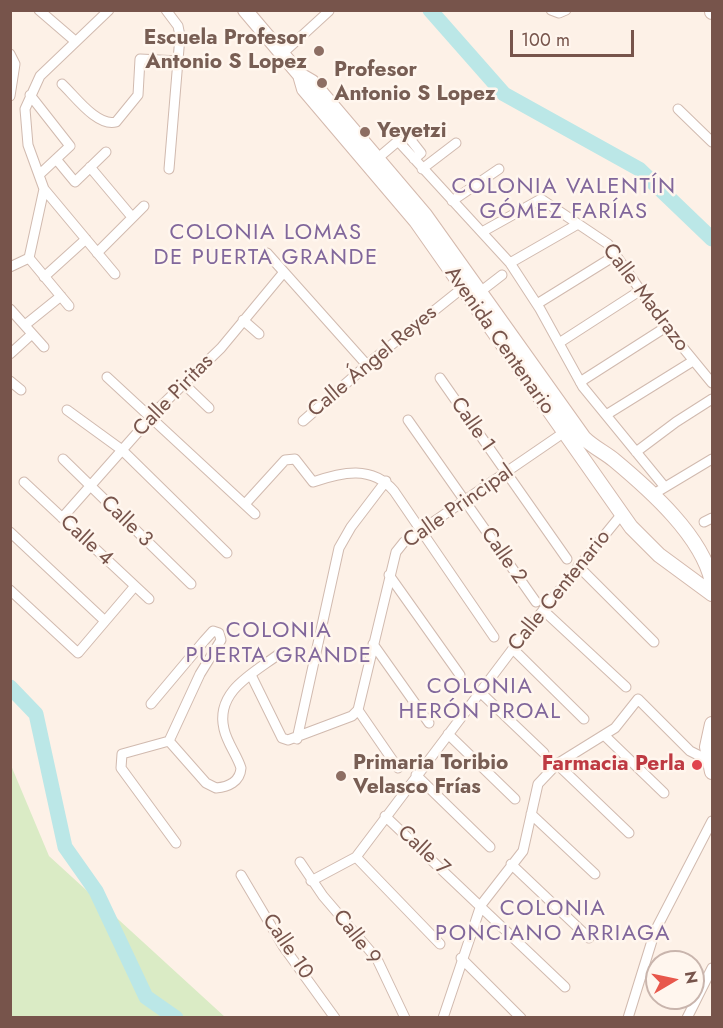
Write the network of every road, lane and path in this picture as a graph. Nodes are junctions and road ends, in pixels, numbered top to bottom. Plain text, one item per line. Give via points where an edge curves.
1 (39, 10) edge
2 (109, 10) edge
3 (166, 10) edge
4 (551, 10) edge
5 (566, 10) edge
6 (330, 11) edge
7 (253, 13) edge
8 (75, 41) junction
9 (10, 54) edge
10 (282, 54) junction
11 (180, 61) junction
12 (300, 75) junction
13 (62, 84) dead end
14 (11, 94) edge
15 (30, 95) junction
16 (678, 109) dead end
17 (417, 133) dead end
18 (712, 142) edge
19 (456, 143) dead end
20 (106, 152) dead end
21 (378, 158) junction
22 (56, 159) junction
23 (414, 159) junction
24 (90, 167) junction
25 (170, 169) dead end
26 (422, 169) junction
27 (499, 169) dead end
28 (40, 174) junction
29 (44, 189) junction
30 (452, 201) junction
31 (144, 206) dead end
32 (132, 216) junction
33 (578, 224) junction
34 (482, 232) junction
35 (86, 238) junction
36 (97, 253) junction
37 (267, 253) dead end
38 (616, 255) junction
39 (29, 258) junction
40 (510, 262) junction
41 (10, 267) edge
42 (284, 272) junction
43 (115, 274) dead end
44 (502, 275) dead end
45 (44, 277) junction
46 (472, 287) junction
47 (641, 290) junction
48 (61, 296) junction
49 (537, 304) junction
50 (69, 306) dead end
51 (10, 309) edge
52 (243, 320) junction
53 (25, 325) junction
54 (666, 327) junction
55 (32, 334) junction
56 (259, 334) dead end
57 (559, 343) junction
58 (44, 347) dead end
59 (10, 354) edge
60 (693, 361) junction
61 (367, 365) junction
62 (107, 377) dead end
63 (440, 378) dead end
64 (10, 381) edge
65 (580, 382) junction
66 (712, 383) edge
67 (184, 384) junction
68 (21, 390) dead end
69 (712, 399) edge
70 (209, 408) dead end
71 (67, 410) dead end
72 (606, 415) junction
73 (151, 417) junction
74 (408, 420) dead end
75 (303, 421) dead end
76 (568, 429) junction
77 (593, 448) junction
78 (122, 450) junction
79 (636, 452) junction
80 (581, 457) junction
81 (63, 459) dead end
82 (712, 459) edge
83 (506, 473) junction
84 (386, 481) junction
85 (24, 482) dead end
86 (664, 486) junction
87 (89, 487) junction
88 (652, 495) junction
89 (465, 502) junction
90 (245, 504) junction
91 (255, 514) dead end
92 (621, 515) junction
93 (62, 518) junction
94 (10, 532) edge
95 (420, 532) junction
96 (227, 553) dead end
97 (567, 559) dead end
98 (578, 566) junction
99 (712, 574) edge
100 (389, 575) junction
101 (191, 584) dead end
102 (135, 586) junction
103 (10, 590) edge
104 (712, 594) edge
105 (149, 599) dead end
106 (536, 602) dead end
107 (543, 610) junction
108 (105, 621) junction
109 (494, 637) dead end
110 (654, 642) dead end
111 (373, 644) junction
112 (513, 649) junction
113 (279, 654) dead end
114 (251, 675) junction
115 (460, 675) dead end
116 (626, 687) dead end
117 (480, 692) junction
118 (151, 704) dead end
119 (358, 710) junction
120 (584, 719) dead end
121 (429, 723) dead end
122 (712, 724) edge
123 (448, 734) junction
124 (605, 736) junction
125 (297, 739) junction
126 (170, 741) junction
127 (544, 753) dead end
128 (557, 764) junction
129 (710, 766) edge
130 (398, 768) dead end
131 (416, 776) junction
132 (664, 793) dead end
133 (515, 799) dead end
134 (531, 813) junction
135 (385, 816) junction
136 (712, 821) edge
137 (629, 833) dead end
138 (176, 843) dead end
139 (490, 846) dead end
140 (356, 857) junction
141 (300, 862) dead end
142 (511, 864) junction
143 (241, 874) dead end
144 (595, 874) dead end
145 (312, 881) junction
146 (481, 905) junction
147 (589, 938) dead end
148 (441, 944) dead end
149 (461, 958) junction
150 (712, 968) edge
151 (566, 987) dead end
152 (445, 1016) edge
153 (334, 1017) edge
154 (405, 1017) edge
155 (521, 1017) edge
156 (628, 1017) edge
157 (687, 1017) edge

1 - 8 street
2 - 8 street
3 - 11 street via 178,26
4 - 5 street
6 - 10 street
7 - 10 main road, Avenida Centenario
8 - 15 street via 40,76
9 - 14 street via 15,64
10 - 12 main road, Avenida Centenario
11 - 13 street via 140,59 138,95 111,124 99,120
11 - 25 street
12 - 21 main road, Avenida Centenario via 312,82
12 - 46 main road, Avenida Centenario via 304,89
15 - 22 street via 70,146
15 - 28 street via 24,125
16 - 18 street
17 - 23 street via 410,139 421,153
19 - 26 street
20 - 24 street
21 - 23 street via 398,141
21 - 46 main road, Avenida Centenario via 425,215
22 - 24 street via 75,182
22 - 28 street
23 - 26 street
24 - 32 street
26 - 30 street
27 - 30 street
28 - 29 street
29 - 35 street
29 - 39 street
30 - 34 street
31 - 32 street
32 - 36 street
33 - 34 street, Calle Madrazo via 541,199
33 - 38 street, Calle Madrazo via 608,244
33 - 40 street
34 - 40 street
35 - 36 street
35 - 45 street
36 - 43 street
37 - 42 street
38 - 47 street, Calle Madrazo
38 - 49 street
39 - 41 street
39 - 45 street
40 - 49 street
42 - 52 street, Calle Piritas
42 - 61 street
44 - 46 street, Calle Ángel Reyes
45 - 48 street
46 - 61 street, Calle Ángel Reyes
46 - 76 main road, Avenida Centenario
47 - 54 street, Calle Madrazo
47 - 57 street
48 - 50 street
48 - 53 street
49 - 57 street
51 - 53 street
52 - 56 street
52 - 67 street, Calle Piritas
53 - 55 street
54 - 60 street, Calle Madrazo
54 - 65 street
55 - 58 street
55 - 59 street
57 - 65 street
60 - 66 street, Calle Madrazo
60 - 72 street
61 - 75 street, Calle Ángel Reyes
62 - 73 street
63 - 83 street, Calle 1
64 - 68 street
65 - 72 street
67 - 70 street
67 - 73 street, Calle Piritas
69 - 79 street
71 - 78 street
72 - 79 street
73 - 78 street, Calle Piritas
73 - 90 street
74 - 89 street, Calle 2
76 - 77 main road, Avenida Centenario
76 - 80 main road, Avenida Centenario
76 - 83 street, Calle Principal
77 - 80 main road
77 - 88 main road, Avenida Centenario via 612,458
78 - 87 street, Calle Piritas
78 - 96 street
79 - 86 street
80 - 92 main road, Avenida Centenario
81 - 87 street, Calle 3
82 - 86 street
83 - 89 street, Calle Principal
83 - 97 street, Calle 1
84 - 90 street via 373,474 340,473 312,482 296,459 290,458
84 - 95 street
84 - 125 street via 339,548
85 - 93 street, Calle 4
86 - 88 street
87 - 93 street, Calle Piritas
87 - 101 street, Calle 3
88 - 99 main road, Avenida Centenario via 696,542
89 - 95 street, Calle Principal
89 - 106 street, Calle 2
90 - 91 street
92 - 98 street, Calle Centenario
92 - 104 main road, Avenida Centenario via 644,542
93 - 102 street, Calle 4
94 - 108 street
95 - 100 street, Calle Principal via 396,552
95 - 109 street
98 - 107 street, Calle Centenario
98 - 110 street
100 - 111 street, Calle Principal
100 - 115 street
102 - 105 street, Calle 4
102 - 108 street
103 - 108 street via 78,653
107 - 112 street, Calle Centenario
107 - 116 street
111 - 119 street, Calle Principal
111 - 121 street
112 - 117 street, Calle Centenario
112 - 120 street
113 - 114 street
114 - 125 street via 282,738
114 - 126 street via 230,693 222,714 241,768 235,782 216,788 206,783
117 - 123 street, Calle Centenario
117 - 127 street
118 - 126 street via 213,631 219,633 221,640 200,674
119 - 125 street
119 - 130 street
122 - 129 main road via 707,747
123 - 131 street, Calle Centenario
123 - 133 street
124 - 128 street
124 - 129 street via 638,699
124 - 132 street
126 - 138 street via 122,754 121,768
128 - 134 street via 538,784
128 - 137 street
131 - 135 street, Calle Centenario
131 - 139 street
134 - 142 street via 523,851
134 - 144 street
135 - 140 street, Calle Centenario
135 - 146 street, Calle 7
136 - 156 street via 655,931
140 - 145 street, Calle Centenario
140 - 148 street
141 - 145 street, Calle 9
142 - 146 street
142 - 147 street
143 - 153 street, Calle 10 via 283,946
145 - 154 street, Calle 9 via 377,959
146 - 149 street
146 - 151 street, Calle 7
149 - 152 street
149 - 155 street
150 - 157 street

